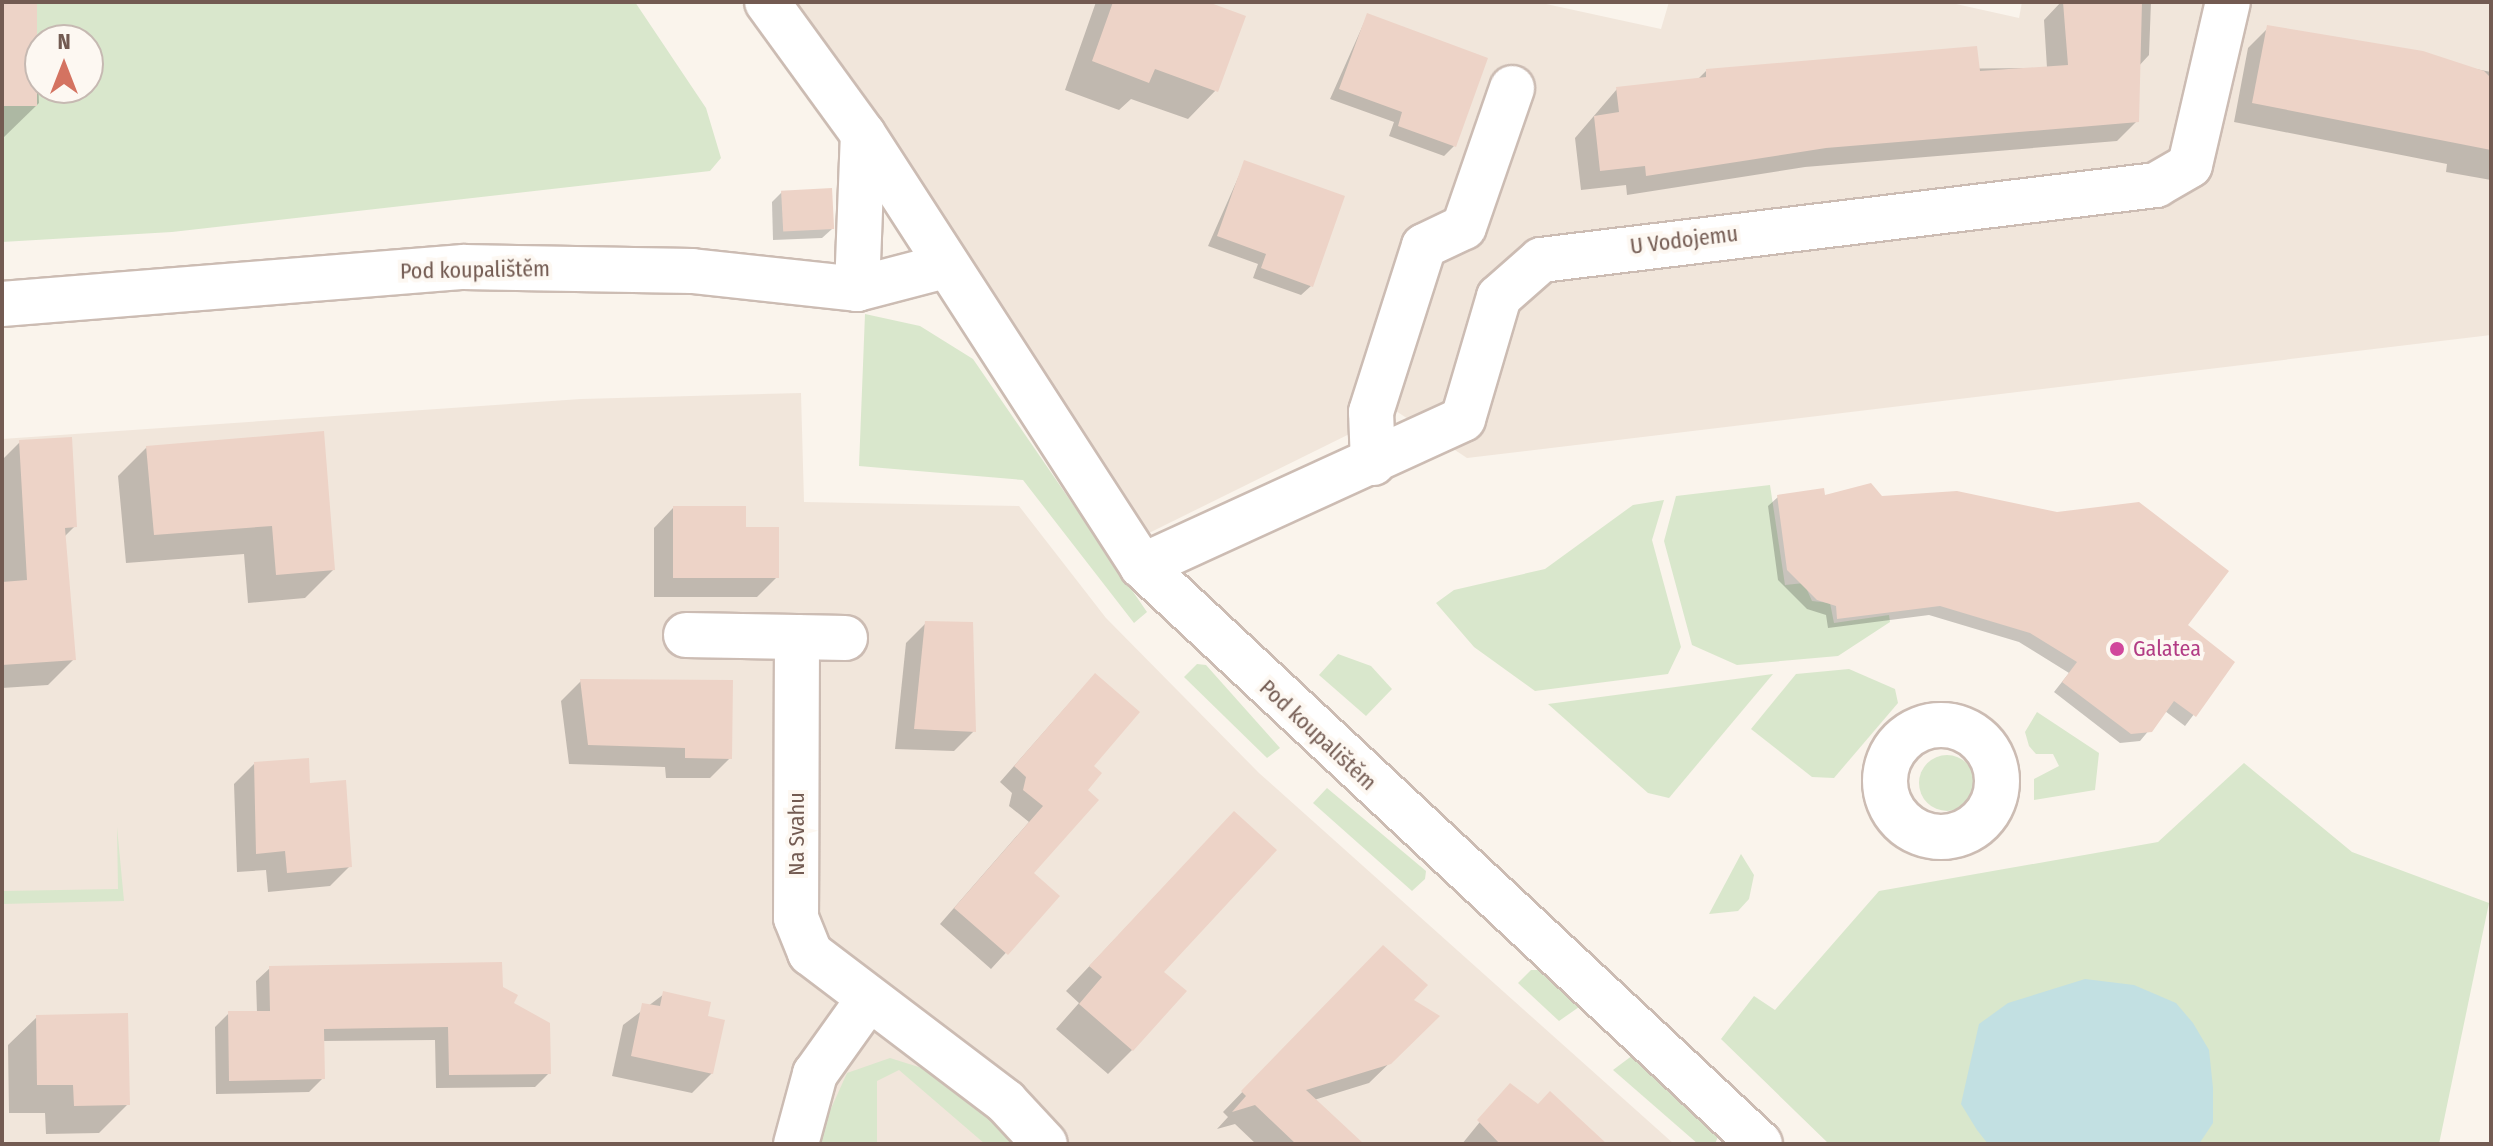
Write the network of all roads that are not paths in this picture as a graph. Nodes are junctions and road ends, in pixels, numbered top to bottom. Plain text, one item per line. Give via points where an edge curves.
1 (767, 2) edge
2 (2228, 2) edge
3 (1512, 88) dead end
4 (863, 134) junction
5 (945, 266) junction
6 (857, 289) junction
7 (2, 304) edge
8 (1373, 463) junction
9 (1142, 566) junction
10 (686, 635) dead end
11 (797, 637) junction
12 (845, 638) dead end
13 (867, 1001) junction
14 (796, 1144) edge
15 (1045, 1144) edge
16 (1760, 1144) edge

1 - 4 street, Pod koupalištěm
2 - 8 street, U Vodojemu via 2196,150 2190,165 2156,185 1541,260 1499,297 1463,419
3 - 8 street via 1464,227 1424,246 1371,412
4 - 5 street, Pod koupalištěm
4 - 6 street
5 - 6 street, Pod koupalištěm
5 - 9 street, Pod koupalištěm
6 - 7 street, Pod koupalištěm via 692,271 464,267
8 - 9 street, U Vodojemu
9 - 16 street, Pod koupalištěm
10 - 11 street
11 - 12 street
11 - 13 street, Na Svahu via 796,918 810,953
13 - 14 street via 815,1074
13 - 15 street, Na Svahu via 1006,1102

